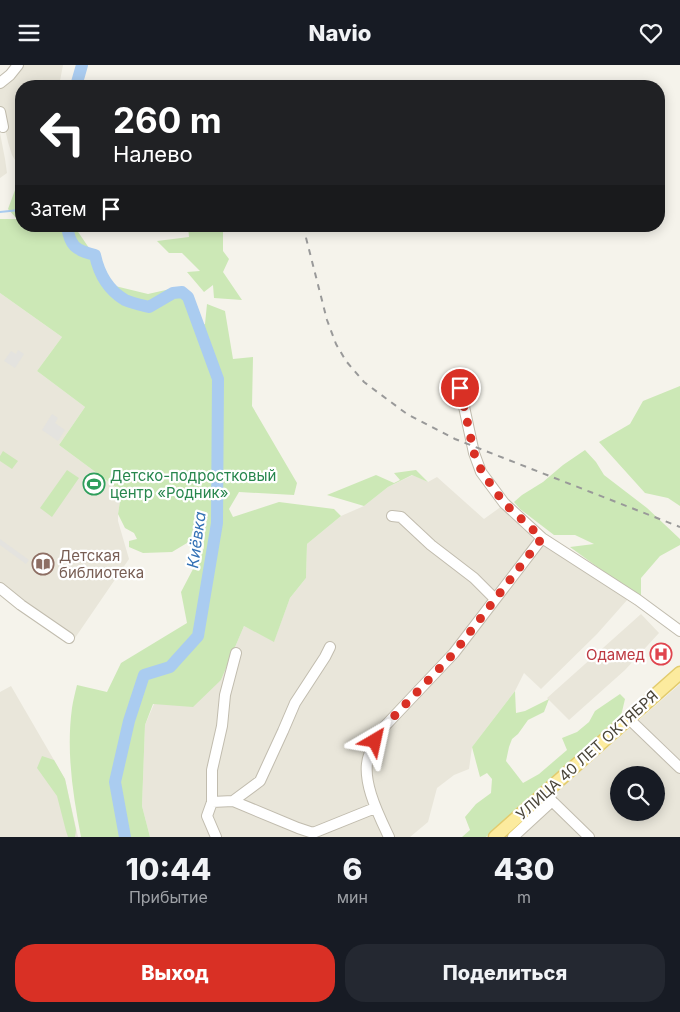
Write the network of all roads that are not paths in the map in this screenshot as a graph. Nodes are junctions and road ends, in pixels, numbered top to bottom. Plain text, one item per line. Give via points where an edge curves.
1 (18, 65) edge
2 (0, 83) edge
3 (0, 112) edge
4 (3, 127) dead end
5 (460, 388) dead end
6 (392, 516) dead end
7 (542, 538) junction
8 (0, 588) edge
9 (495, 599) junction
10 (680, 631) edge
11 (69, 638) dead end
12 (330, 647) dead end
13 (236, 653) dead end
14 (680, 673) edge
15 (628, 718) junction
16 (680, 768) edge
17 (547, 798) junction
18 (233, 801) junction
19 (212, 802) junction
20 (375, 808) junction
21 (216, 837) edge
22 (389, 837) edge
23 (495, 837) edge
24 (513, 837) edge
25 (589, 837) edge

1 - 2 street
3 - 4 street
5 - 7 street via 474,453 482,472 504,503
6 - 9 street via 401,517
7 - 9 street
7 - 10 street
8 - 11 street
9 - 20 street via 454,653 384,727 375,741 368,756 366,773
12 - 18 street via 295,703 260,781
13 - 19 street via 212,770
14 - 15 main road, УЛИЦА 40 ЛЕТ ОКТЯБРЯ
15 - 16 street
15 - 17 main road, УЛИЦА 40 ЛЕТ ОКТЯБРЯ
17 - 23 main road, УЛИЦА 40 ЛЕТ ОКТЯБРЯ
17 - 24 street
17 - 25 street
18 - 19 street
18 - 20 street via 313,833
19 - 21 street via 207,816
20 - 22 street

